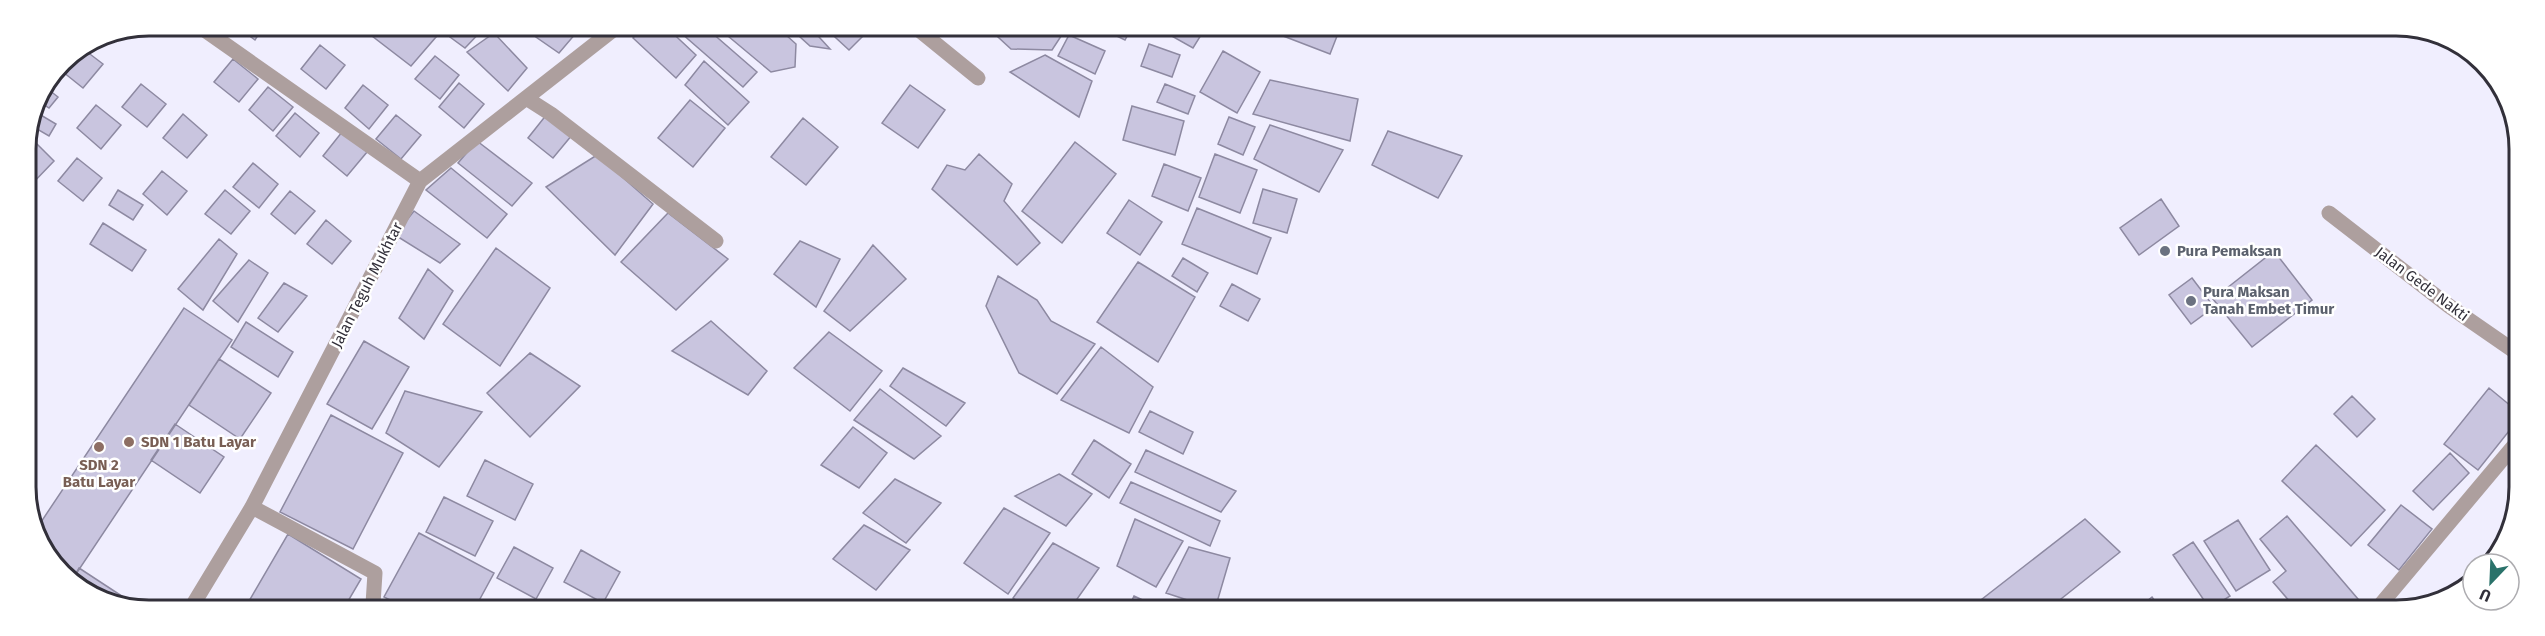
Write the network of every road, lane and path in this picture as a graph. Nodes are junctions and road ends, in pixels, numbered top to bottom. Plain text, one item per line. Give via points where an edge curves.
1 (214, 36) edge
2 (605, 36) edge
3 (926, 36) edge
4 (978, 78) dead end
5 (526, 98) junction
6 (420, 182) junction
7 (2329, 213) dead end
8 (716, 241) dead end
9 (2509, 347) edge
10 (2509, 452) edge
11 (252, 507) junction
12 (196, 600) edge
13 (373, 600) edge
14 (2384, 600) edge

1 - 6 street
2 - 5 street, Jalan Teguh Mukhtar
3 - 4 street
5 - 6 street, Jalan Teguh Mukhtar
5 - 8 street
6 - 11 street, Jalan Teguh Mukhtar
7 - 9 street, Jalan Gede Nakti
10 - 14 street
11 - 12 street, Jalan Teguh Mukhtar
11 - 13 street via 375,573

